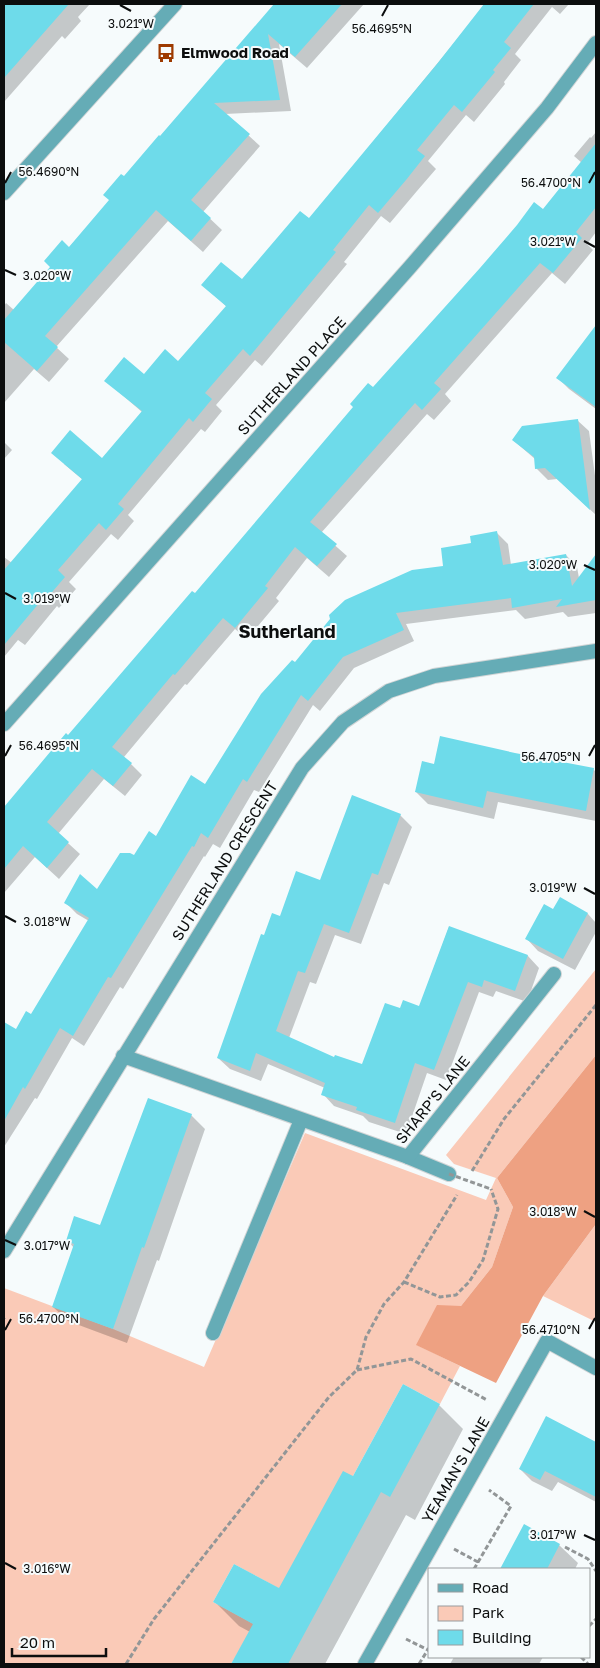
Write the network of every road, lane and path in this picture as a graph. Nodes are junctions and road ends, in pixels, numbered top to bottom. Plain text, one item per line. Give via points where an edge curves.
1 (175, 4) edge
2 (596, 44) edge
3 (4, 193) edge
4 (596, 651) edge
5 (4, 724) edge
6 (554, 974) dead end
7 (596, 1006) edge
8 (123, 1056) junction
9 (301, 1120) junction
10 (408, 1157) junction
11 (449, 1174) joint
12 (464, 1184) dead end
13 (459, 1192) dead end
14 (4, 1251) edge
15 (404, 1282) junction
16 (213, 1333) dead end
17 (596, 1368) edge
18 (357, 1370) junction
19 (508, 1412) junction
20 (471, 1476) junction
21 (565, 1547) dead end
22 (475, 1568) edge
23 (596, 1571) edge
24 (428, 1650) edge
25 (126, 1664) edge
26 (364, 1664) edge
27 (419, 1664) edge

1 - 3 street
2 - 5 street, SUTHERLAND PLACE via 547,108 410,267
4 - 8 street, SUTHERLAND CRESCENT via 434,676 389,691 343,722 302,768
6 - 10 street, SHARP'S LANE
7 - 12 path via 504,1119
8 - 9 street, SHARP'S LANE
8 - 14 street, SUTHERLAND CRESCENT
9 - 10 street, SHARP'S LANE
9 - 16 street
10 - 11 street
11 - 15 path, bridge via 491,1189 498,1208 483,1260 456,1296 440,1297
13 - 15 path
15 - 18 path via 384,1304 370,1329
17 - 19 street, YEAMAN'S LANE via 547,1341
18 - 19 path via 411,1359
18 - 25 path via 329,1397 154,1619
19 - 20 street, YEAMAN'S LANE
20 - 22 path via 511,1506
20 - 26 street, YEAMAN'S LANE
21 - 23 path via 588,1559
24 - 27 path

